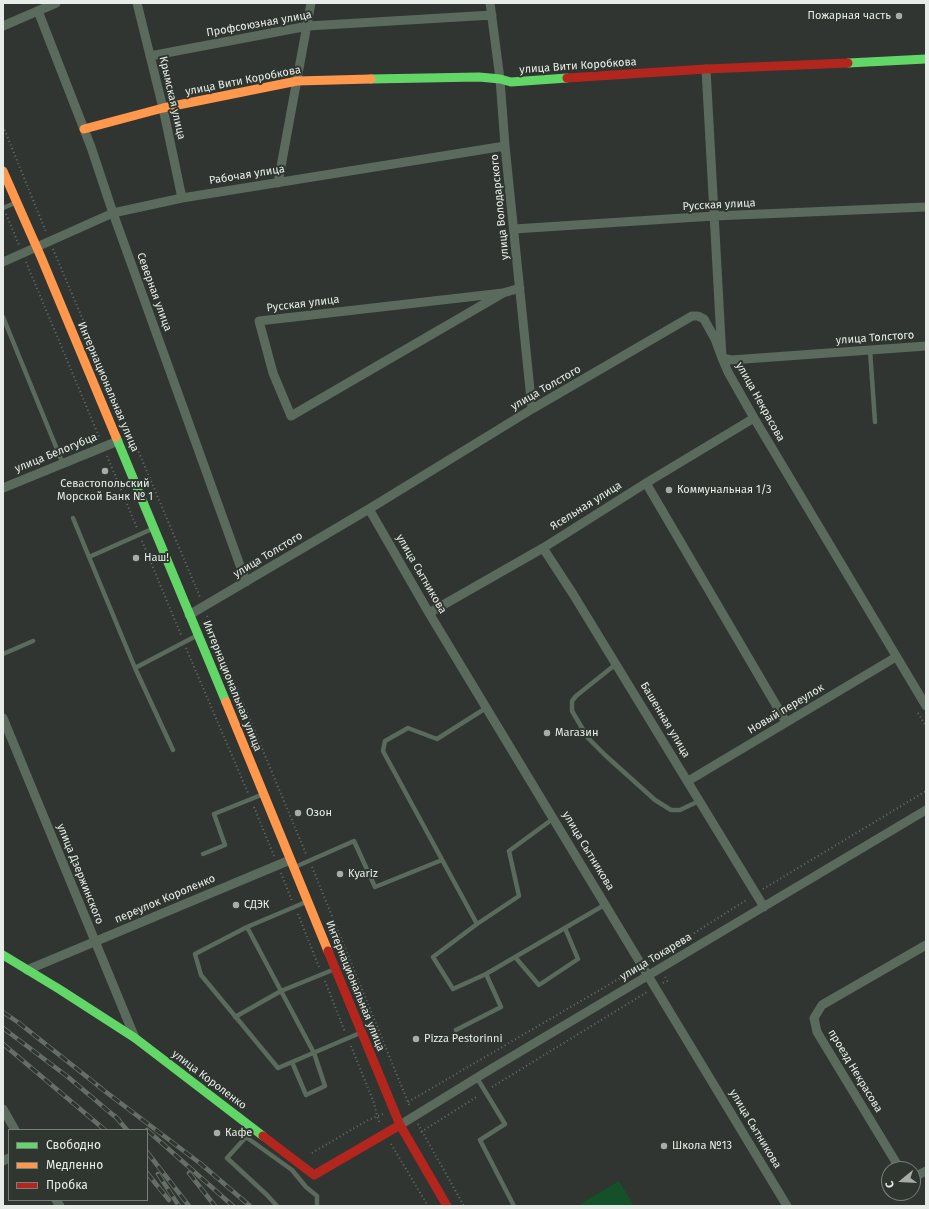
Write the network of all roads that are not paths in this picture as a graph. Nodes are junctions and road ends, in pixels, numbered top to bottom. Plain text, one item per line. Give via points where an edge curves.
1 (56, 3) edge
2 (137, 3) edge
3 (311, 3) edge
4 (490, 3) edge
5 (38, 11) junction
6 (492, 16) junction
7 (3, 26) edge
8 (308, 26) junction
9 (150, 56) junction
10 (926, 59) edge
11 (706, 69) junction
12 (500, 79) junction
13 (297, 81) junction
14 (163, 108) junction
15 (84, 129) junction
16 (505, 146) junction
17 (3, 171) edge
18 (278, 183) junction
19 (182, 198) junction
20 (17, 202) junction
21 (926, 207) edge
22 (3, 208) edge
23 (113, 213) junction
24 (714, 216) junction
25 (514, 229) junction
26 (37, 247) junction
27 (3, 262) edge
28 (520, 288) junction
29 (504, 293) junction
30 (3, 317) edge
31 (926, 346) edge
32 (870, 350) junction
33 (722, 358) junction
34 (532, 409) junction
35 (754, 418) junction
36 (875, 422) dead end
37 (118, 441) junction
38 (63, 464) junction
39 (646, 483) junction
40 (3, 488) edge
41 (369, 509) junction
42 (72, 518) dead end
43 (154, 528) junction
44 (543, 548) junction
45 (89, 557) junction
46 (246, 582) junction
47 (429, 613) junction
48 (189, 615) junction
49 (197, 635) junction
50 (34, 641) dead end
51 (3, 654) edge
52 (896, 657) junction
53 (616, 664) junction
54 (135, 668) junction
55 (926, 706) edge
56 (487, 708) junction
57 (3, 718) edge
58 (786, 722) junction
59 (173, 750) dead end
60 (688, 782) junction
61 (263, 794) junction
62 (699, 801) junction
63 (926, 810) edge
64 (554, 818) junction
65 (203, 854) dead end
66 (442, 860) junction
67 (292, 864) junction
68 (308, 902) junction
69 (606, 904) junction
70 (764, 907) junction
71 (477, 924) junction
72 (247, 927) junction
73 (565, 928) junction
74 (95, 941) junction
75 (926, 945) edge
76 (3, 955) edge
77 (515, 957) junction
78 (335, 968) junction
79 (27, 970) junction
80 (486, 974) junction
81 (649, 975) junction
82 (281, 991) junction
83 (235, 1016) junction
84 (456, 1030) dead end
85 (362, 1033) junction
86 (135, 1038) junction
87 (314, 1053) junction
88 (292, 1062) junction
89 (477, 1078) junction
90 (3, 1109) edge
91 (400, 1125) junction
92 (14, 1129) edge
93 (895, 1161) edge
94 (278, 1206) edge
95 (317, 1206) edge
96 (447, 1206) edge
97 (513, 1206) edge
98 (787, 1206) edge

1 - 5 street
2 - 9 street, Крымская улица
3 - 8 street
4 - 6 street, улица Володарского
5 - 7 street
5 - 15 street, Северная улица
6 - 8 street, Профсоюзная улица
6 - 12 street, улица Володарского
8 - 9 street, Профсоюзная улица
8 - 13 street
9 - 14 street, Крымская улица
10 - 11 street, улица Вити Коробкова
11 - 12 street, улица Вити Коробкова via 511,82
11 - 24 street, улица Некрасова
12 - 13 street, улица Вити Коробкова via 479,77
12 - 16 street, улица Володарского
13 - 14 street, улица Вити Коробкова
13 - 18 street
14 - 15 street, улица Вити Коробкова
14 - 19 street, Крымская улица
15 - 23 street, Северная улица
16 - 18 street, Рабочая улица
16 - 25 street, улица Володарского
17 - 20 street, Интернациональная улица
18 - 19 street, Рабочая улица
19 - 23 street, Рабочая улица
20 - 22 lane
20 - 26 street, Интернациональная улица
21 - 24 street, Русская улица
23 - 26 street, Рабочая улица
23 - 46 street, Северная улица
24 - 25 street, Русская улица
24 - 33 street, улица Некрасова
25 - 28 street, улица Володарского
26 - 27 street, Рабочая улица
26 - 37 street, Интернациональная улица
28 - 29 street, Русская улица
28 - 34 street, улица Володарского
29 - 29 street, Русская улица via 291,416 273,373 259,321
30 - 38 lane
31 - 32 street, улица Толстого
32 - 33 street, улица Толстого via 738,360
32 - 36 lane
33 - 34 street, улица Толстого via 704,319 692,316
33 - 35 street, улица Некрасова
34 - 41 street, улица Толстого
35 - 39 street, Ясельная улица
35 - 52 street, улица Некрасова
37 - 38 street, улица Белогубца
37 - 43 street, Интернациональная улица
38 - 40 street, улица Белогубца
39 - 44 street, Ясельная улица
39 - 58 street
41 - 46 street, улица Толстого
41 - 47 street, улица Сытникова
42 - 45 lane
43 - 45 lane
43 - 48 street, Интернациональная улица
44 - 47 street, Ясельная улица
44 - 53 street, Башенная улица
45 - 54 lane
46 - 48 street, улица Толстого
47 - 56 street, улица Сытникова
48 - 49 street, Интернациональная улица
49 - 54 lane
49 - 61 street, Интернациональная улица
50 - 51 lane
52 - 55 street, улица Некрасова
52 - 58 street, Новый переулок
53 - 60 street, Башенная улица
53 - 62 lane via 572,701 572,711 588,738 655,800 671,810 680,810
54 - 59 lane
56 - 64 street, улица Сытникова
56 - 66 lane via 437,739 408,728 385,741 383,751
57 - 74 street, улица Дзержинского
58 - 60 street, Новый переулок
60 - 62 street, Башенная улица
61 - 65 lane via 214,814 225,845
61 - 67 street, Интернациональная улица
62 - 70 street, Башенная улица
63 - 70 street, улица Токарева
64 - 69 street, улица Сытникова
64 - 71 lane via 509,851 518,896
66 - 67 lane via 375,887 354,841 309,861
66 - 71 lane
67 - 68 street, Интернациональная улица
67 - 74 street, переулок Короленко via 278,865
68 - 72 lane
68 - 78 street, Интернациональная улица
69 - 73 lane
69 - 81 street, улица Сытникова
70 - 81 street, улица Токарева
71 - 80 lane via 433,957 453,989
72 - 82 lane
72 - 83 lane via 195,954 201,975
73 - 77 lane
73 - 77 lane via 578,959 538,984
74 - 79 street, переулок Короленко
74 - 86 street, улица Дзержинского
75 - 93 street, проезд Некрасова via 822,1005 814,1018 817,1032
76 - 79 street, улица Короленко
77 - 80 lane
78 - 82 lane
78 - 85 street, Интернациональная улица
79 - 86 street, улица Короленко
80 - 84 lane via 501,1007
81 - 89 street, улица Токарева
81 - 98 street, улица Сытникова
82 - 83 lane
82 - 87 lane
83 - 88 lane via 278,1068
85 - 87 lane
85 - 91 street, Интернациональная улица
86 - 91 street, улица Короленко via 314,1174
87 - 88 lane
87 - 88 lane via 325,1086 306,1095
89 - 91 street, улица Токарева
89 - 97 lane via 505,1124 480,1140
90 - 92 street
91 - 96 street, Интернациональная улица
94 - 95 lane via 227,1158 246,1137 292,1170 317,1196

